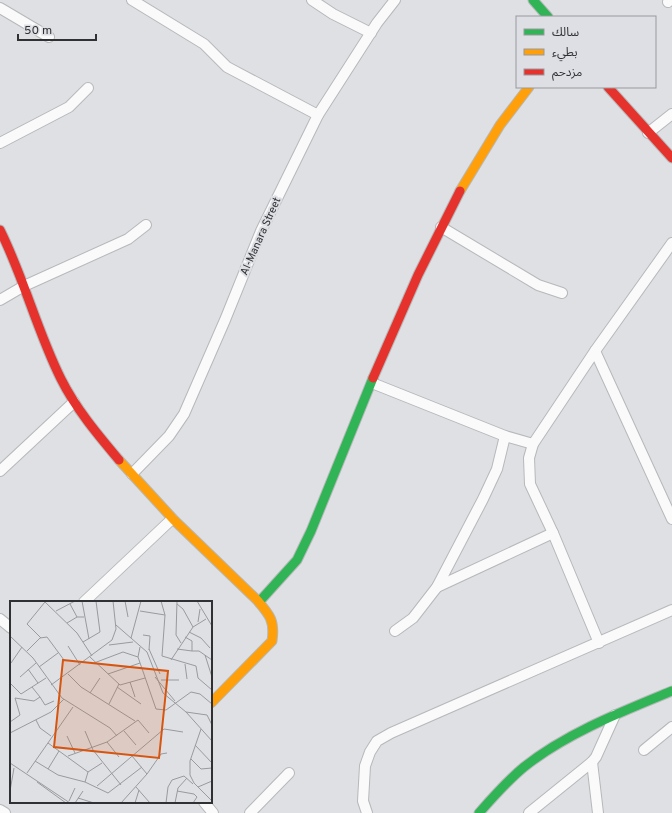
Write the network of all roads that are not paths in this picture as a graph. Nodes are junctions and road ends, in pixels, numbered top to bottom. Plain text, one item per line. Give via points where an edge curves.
1 (132, 0) edge
2 (312, 0) edge
3 (395, 0) edge
4 (533, 0) edge
5 (0, 8) edge
6 (547, 16) edge
7 (371, 33) junction
8 (49, 37) dead end
9 (88, 88) dead end
10 (528, 88) edge
11 (609, 88) edge
12 (672, 114) edge
13 (318, 115) junction
14 (648, 133) junction
15 (0, 143) edge
16 (672, 158) edge
17 (146, 226) dead end
18 (441, 227) junction
19 (0, 230) edge
20 (672, 243) edge
21 (24, 286) junction
22 (562, 293) dead end
23 (0, 300) edge
24 (595, 351) junction
25 (372, 383) junction
26 (74, 402) junction
27 (505, 436) junction
28 (533, 444) junction
29 (0, 471) edge
30 (132, 474) junction
31 (172, 519) junction
32 (672, 519) edge
33 (553, 533) junction
34 (436, 587) junction
35 (85, 601) edge
36 (259, 602) junction
37 (672, 610) edge
38 (0, 619) edge
39 (10, 627) edge
40 (395, 631) dead end
41 (599, 643) junction
42 (672, 691) edge
43 (212, 701) edge
44 (615, 715) junction
45 (672, 727) edge
46 (644, 750) dead end
47 (592, 762) junction
48 (289, 773) dead end
49 (205, 803) edge
50 (0, 810) edge
51 (5, 813) edge
52 (213, 813) edge
53 (250, 813) edge
54 (367, 813) edge
55 (479, 813) edge
56 (529, 813) edge
57 (598, 813) edge

1 - 13 street via 204,44 227,67
2 - 7 street
3 - 7 street, Al-Manara Street
4 - 6 street
5 - 8 street
7 - 13 street, Al-Manara Street
9 - 15 street via 69,107
10 - 18 street via 477,161
11 - 14 street
12 - 14 street
13 - 30 street, Al-Manara Street via 261,231 184,414 169,436
14 - 16 street
17 - 21 street via 128,239
18 - 22 street via 538,286
18 - 25 street via 411,289
19 - 21 street via 16,262
20 - 24 street
21 - 23 street
21 - 26 street via 52,362
24 - 28 street
24 - 32 street
25 - 27 street
25 - 36 street via 297,560
26 - 29 street
26 - 30 street
27 - 28 street
27 - 34 street via 497,469
28 - 33 street via 529,458 530,484
30 - 31 street
31 - 35 street
31 - 36 street
33 - 34 street
33 - 41 street
34 - 40 street via 413,618
36 - 43 street via 272,619 272,641
37 - 41 street
38 - 39 street
41 - 54 street via 377,741 365,766 363,801
42 - 44 street
44 - 47 street
44 - 55 street via 582,730 530,762 498,790
45 - 46 street
47 - 56 street
47 - 57 street
48 - 53 street
49 - 52 street
50 - 51 street

